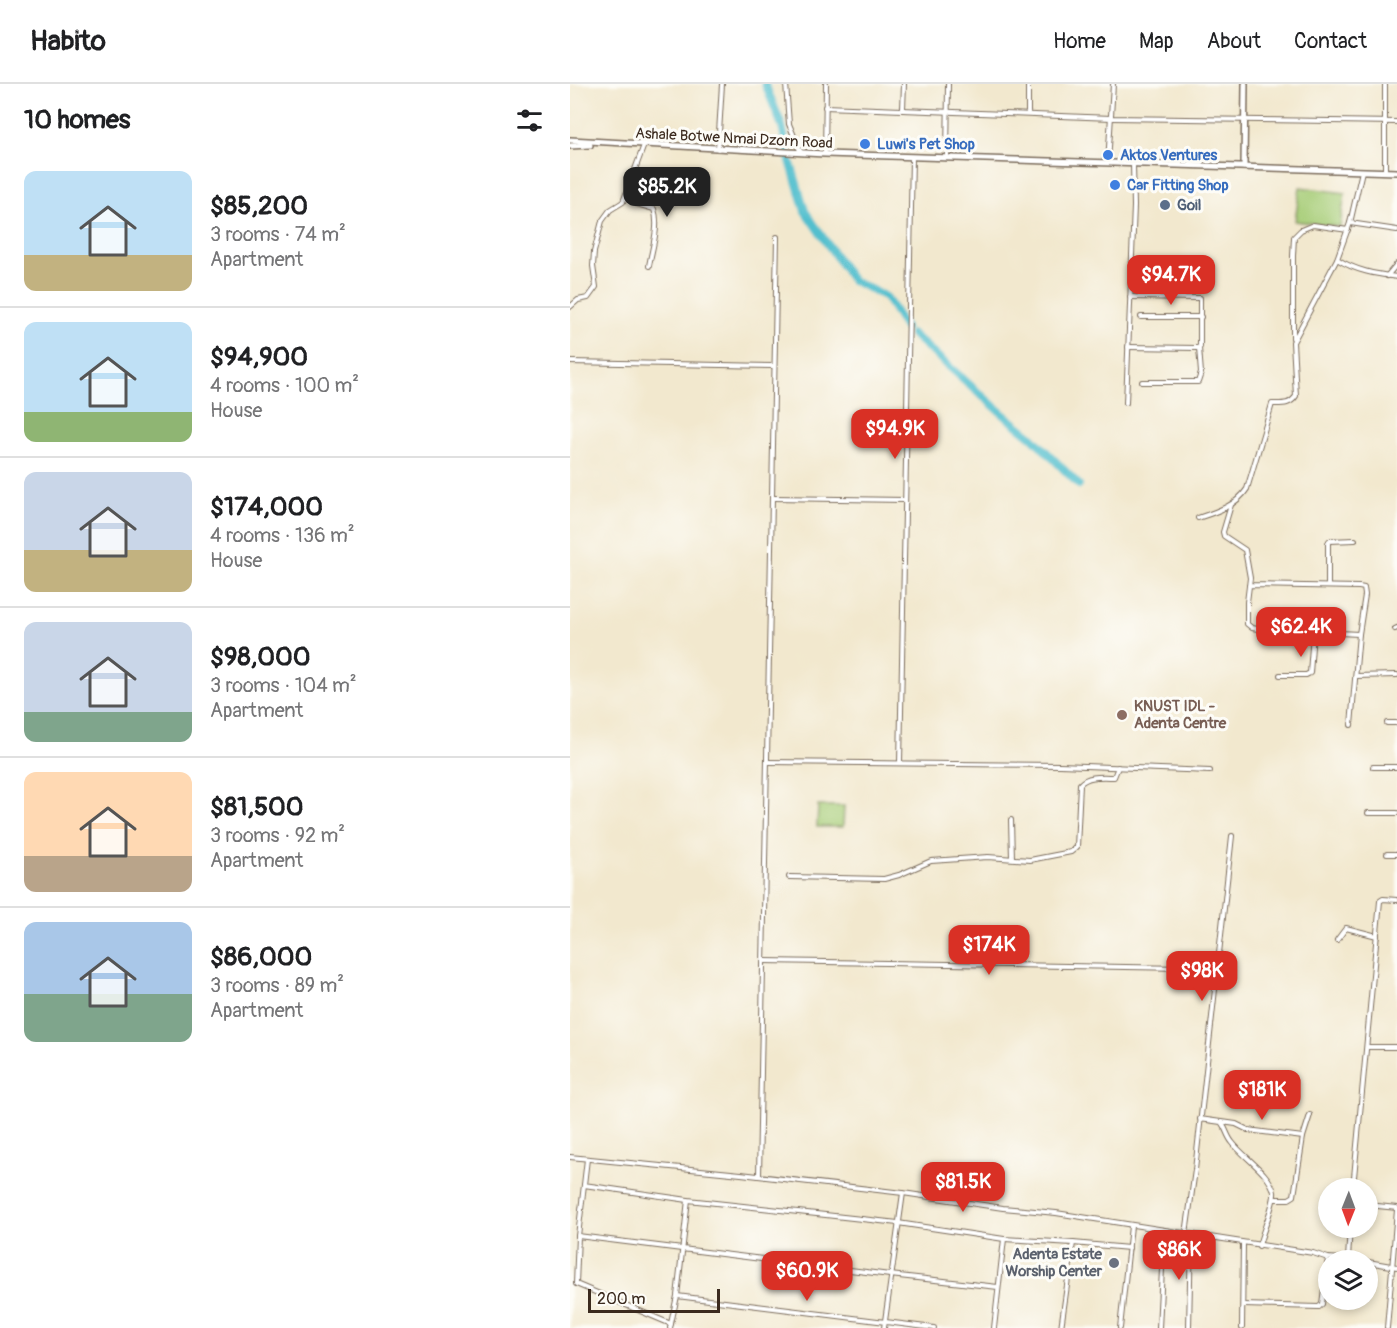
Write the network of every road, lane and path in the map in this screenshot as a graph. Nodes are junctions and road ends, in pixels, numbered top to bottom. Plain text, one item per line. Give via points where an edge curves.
1 (722, 84) edge
2 (786, 84) edge
3 (826, 84) edge
4 (904, 84) edge
5 (948, 84) edge
6 (1028, 84) edge
7 (1113, 84) edge
8 (1245, 84) edge
9 (1385, 84) edge
10 (825, 107) junction
11 (903, 109) junction
12 (948, 111) junction
13 (1028, 113) junction
14 (1112, 118) junction
15 (1244, 121) junction
16 (1385, 121) junction
17 (1397, 122) edge
18 (570, 140) edge
19 (610, 144) junction
20 (644, 145) junction
21 (570, 146) edge
22 (718, 149) junction
23 (801, 153) junction
24 (825, 154) junction
25 (912, 157) junction
26 (947, 158) junction
27 (1108, 163) junction
28 (1133, 164) junction
29 (1244, 167) junction
30 (1362, 171) junction
31 (1385, 172) junction
32 (1397, 172) edge
33 (626, 197) junction
34 (1350, 223) junction
35 (1348, 230) junction
36 (1397, 230) edge
37 (777, 237) dead end
38 (1337, 259) junction
39 (1397, 264) edge
40 (649, 266) dead end
41 (1387, 276) junction
42 (1397, 277) edge
43 (1130, 297) junction
44 (570, 307) edge
45 (1141, 317) dead end
46 (1201, 317) junction
47 (1293, 342) junction
48 (1128, 347) junction
49 (1199, 348) junction
50 (570, 362) edge
51 (773, 366) junction
52 (1142, 382) dead end
53 (1126, 403) dead end
54 (772, 498) junction
55 (905, 500) junction
56 (1231, 504) junction
57 (1198, 518) dead end
58 (1355, 540) dead end
59 (1249, 585) junction
60 (1328, 586) junction
61 (1313, 633) junction
62 (1359, 634) junction
63 (1280, 675) dead end
64 (1397, 675) edge
65 (1356, 676) junction
66 (1387, 723) dead end
67 (1397, 723) edge
68 (1351, 725) dead end
69 (768, 762) junction
70 (900, 763) junction
71 (1118, 767) junction
72 (1373, 767) dead end
73 (1397, 767) edge
74 (1210, 771) dead end
75 (1368, 813) dead end
76 (1397, 813) edge
77 (1011, 820) dead end
78 (1232, 836) dead end
79 (1387, 854) dead end
80 (1397, 854) edge
81 (1012, 858) junction
82 (789, 877) dead end
83 (1397, 900) edge
84 (1377, 936) junction
85 (1337, 940) dead end
86 (764, 961) junction
87 (1216, 972) junction
88 (1367, 1047) junction
89 (1397, 1047) edge
90 (1310, 1115) dead end
91 (1200, 1119) junction
92 (1221, 1122) junction
93 (1303, 1137) junction
94 (570, 1157) edge
95 (587, 1159) junction
96 (759, 1176) junction
97 (1354, 1178) edge
98 (584, 1185) junction
99 (903, 1193) junction
100 (1274, 1199) junction
101 (688, 1200) junction
102 (1378, 1206) edge
103 (1397, 1209) edge
104 (898, 1223) junction
105 (1131, 1226) junction
106 (1164, 1230) junction
107 (1186, 1234) junction
108 (1191, 1235) junction
109 (578, 1236) junction
110 (1004, 1239) junction
111 (1072, 1243) junction
112 (1243, 1243) junction
113 (1259, 1246) junction
114 (683, 1248) junction
115 (1130, 1248) junction
116 (1318, 1255) edge
117 (1378, 1264) edge
118 (1394, 1267) edge
119 (890, 1275) junction
120 (998, 1287) junction
121 (678, 1296) junction
122 (1243, 1305) junction
123 (1318, 1307) edge
124 (670, 1326) edge
125 (884, 1326) edge
126 (934, 1328) edge
127 (994, 1328) edge
128 (1061, 1328) edge
129 (1120, 1328) edge
130 (1160, 1328) edge
131 (1189, 1328) edge
132 (1242, 1328) edge
133 (1387, 1328) edge

1 - 22 street
2 - 23 street via 789,124
3 - 10 street
4 - 11 street
5 - 12 street
6 - 13 street
7 - 14 street
8 - 15 main road
9 - 16 street
10 - 11 street
10 - 24 street
11 - 12 street
12 - 13 street
12 - 26 street
13 - 14 street
14 - 15 street
14 - 27 street
15 - 16 street
15 - 29 main road
16 - 17 street
16 - 31 street
18 - 19 main road, Ashale Botwe Nmai Dzorn Road
19 - 20 main road, Ashale Botwe Nmai Dzorn Road
19 - 21 main road, Ashale Botwe Nmai Dzorn Road
20 - 22 main road, Ashale Botwe Nmai Dzorn Road
20 - 33 street
22 - 23 main road, Ashale Botwe Nmai Dzorn Road
23 - 24 main road, Ashale Botwe Nmai Dzorn Road
24 - 25 main road, Ashale Botwe Nmai Dzorn Road
25 - 26 main road, Ashale Botwe Nmai Dzorn Road
25 - 55 street
26 - 27 main road, Ashale Botwe Nmai Dzorn Road
27 - 28 main road, Ashale Botwe Nmai Dzorn Road
28 - 29 main road, Ashale Botwe Nmai Dzorn Road
28 - 43 street
29 - 30 main road, Ashale Botwe Nmai Dzorn Road
30 - 31 main road, Ashale Botwe Nmai Dzorn Road
30 - 34 street
31 - 32 main road, Ashale Botwe Nmai Dzorn Road
33 - 40 street via 654,209 656,228
33 - 44 street via 602,221 594,252 594,292
34 - 35 street
34 - 36 street
35 - 38 street
35 - 47 street via 1313,225 1294,237
37 - 51 street
38 - 41 street via 1367,273
38 - 47 street
39 - 41 street
41 - 42 street
43 - 46 street via 1200,298
43 - 48 street
45 - 46 street
46 - 49 street
47 - 56 street via 1296,396 1287,404 1272,404 1247,489
48 - 49 street
48 - 53 street
49 - 52 street via 1198,382
50 - 51 street
51 - 54 street
54 - 55 street
54 - 69 street
55 - 70 street
56 - 57 street
56 - 59 street via 1223,532 1245,550
58 - 60 street via 1329,541
59 - 60 street
59 - 61 street via 1247,624 1252,628
60 - 62 street via 1364,588
61 - 62 street
61 - 63 street via 1310,673
62 - 65 street
64 - 65 street
65 - 68 street
66 - 67 street
69 - 70 street
69 - 86 street
70 - 71 street
71 - 74 street
71 - 81 street via 1114,777 1082,780 1077,848 1030,860
72 - 73 street
75 - 76 street
77 - 81 street
78 - 87 street
79 - 80 street
81 - 82 street via 931,861 884,879
83 - 84 street via 1381,900
84 - 85 street via 1346,928
84 - 88 street
86 - 87 street
86 - 96 street
87 - 91 street
88 - 89 street
88 - 97 street
90 - 93 street
91 - 92 street
91 - 107 street
92 - 93 street via 1248,1130
92 - 100 street via 1232,1142 1266,1177
93 - 100 street via 1294,1196
94 - 95 street
95 - 96 street
95 - 98 street
96 - 99 street
98 - 101 street
98 - 109 street
99 - 104 street
99 - 105 street
100 - 113 street
101 - 104 street
101 - 114 street
102 - 103 street
103 - 118 street
104 - 110 street
104 - 119 street
105 - 106 street
105 - 115 street
106 - 107 street
106 - 130 street
107 - 108 street
108 - 112 street
108 - 131 street
109 - 114 street
109 - 124 street via 576,1284
110 - 111 street
110 - 120 street
111 - 115 street
111 - 128 street
112 - 113 street
112 - 122 street
113 - 116 street
114 - 119 street
114 - 121 street
115 - 129 street
117 - 118 street
118 - 133 street
119 - 120 street
119 - 125 street
120 - 127 street
121 - 124 street
121 - 125 street
122 - 123 street
122 - 132 street
125 - 126 street

